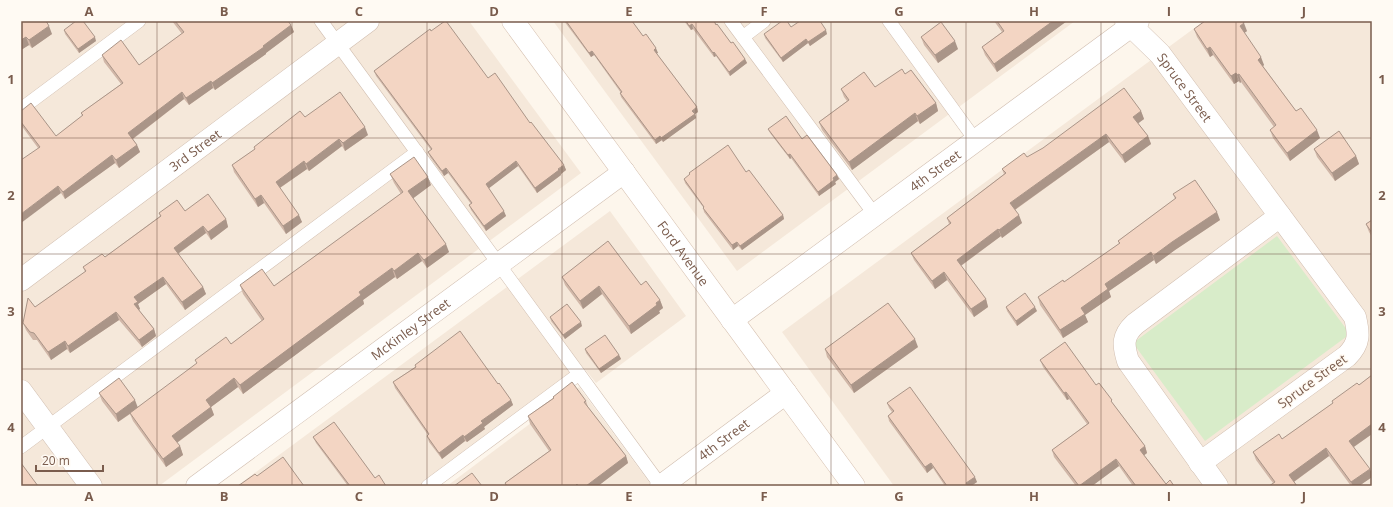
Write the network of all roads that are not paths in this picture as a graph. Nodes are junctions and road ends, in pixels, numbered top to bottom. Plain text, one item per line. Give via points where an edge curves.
1 (139, 21) edge
2 (321, 21) edge
3 (368, 21) edge
4 (513, 21) edge
5 (731, 21) edge
6 (764, 21) edge
7 (889, 21) edge
8 (1132, 23) edge
9 (743, 36) junction
10 (338, 43) junction
11 (21, 109) edge
12 (976, 141) junction
13 (418, 152) junction
14 (624, 172) junction
15 (875, 215) junction
16 (1280, 216) junction
17 (499, 264) junction
18 (21, 280) edge
19 (732, 320) junction
20 (580, 374) junction
21 (21, 391) edge
22 (786, 393) junction
23 (48, 427) junction
24 (21, 447) edge
25 (1200, 463) junction
26 (91, 486) edge
27 (197, 486) edge
28 (428, 486) edge
29 (661, 486) edge
30 (854, 486) edge
31 (1217, 486) edge

1 - 11 lane
2 - 10 lane
3 - 10 street, 3rd Street
4 - 14 street, Ford Avenue
5 - 9 lane
6 - 9 lane
7 - 12 lane
8 - 12 street, 4th Street
8 - 16 street, Spruce Street via 1160,54
9 - 15 lane
10 - 13 lane
10 - 18 street, 3rd Street
12 - 15 street, 4th Street
13 - 17 lane
13 - 23 lane
14 - 17 street, McKinley Street
14 - 19 street, Ford Avenue
15 - 19 street, 4th Street
16 - 25 street via 1135,324 1125,337 1124,348 1128,361
16 - 25 street, Spruce Street via 1355,317 1357,342 1347,356
17 - 20 lane
17 - 27 street, McKinley Street
19 - 22 street, Ford Avenue
20 - 28 lane
20 - 29 lane
21 - 23 street
22 - 29 street, 4th Street
22 - 30 street, Ford Avenue
23 - 24 lane
23 - 26 street
25 - 31 street

